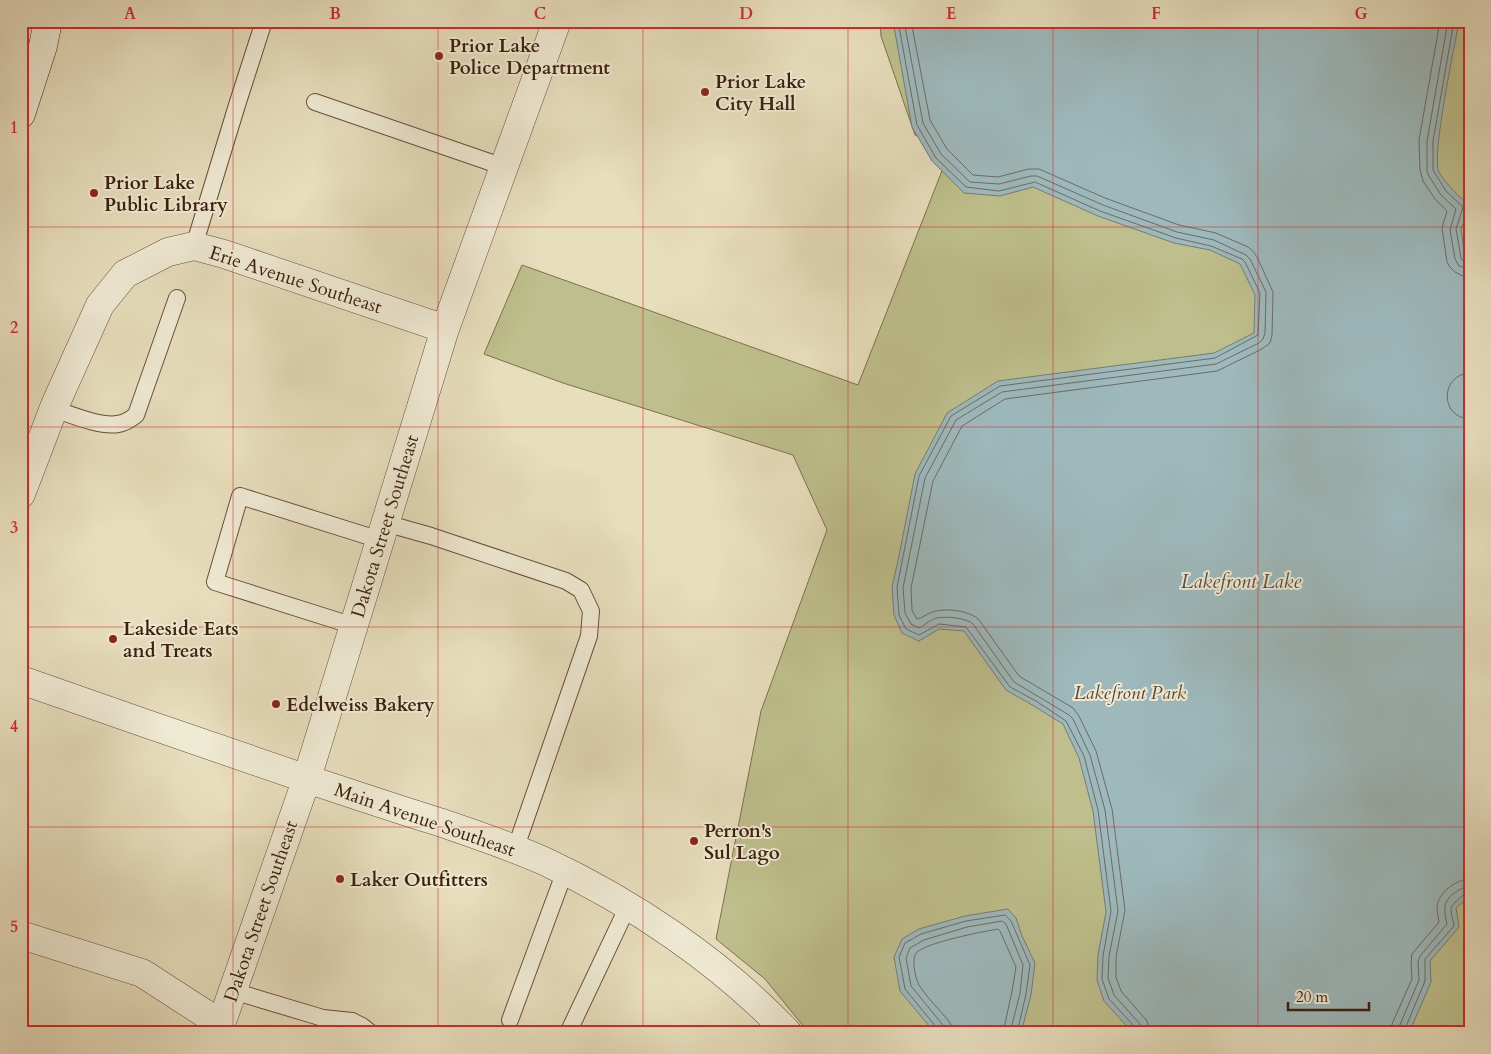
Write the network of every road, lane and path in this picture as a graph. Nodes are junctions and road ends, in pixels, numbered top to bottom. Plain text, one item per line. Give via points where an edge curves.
1 (48, 21) edge
2 (264, 21) edge
3 (557, 21) edge
4 (315, 102) dead end
5 (21, 114) edge
6 (504, 167) junction
7 (194, 246) junction
8 (177, 298) dead end
9 (445, 330) junction
10 (54, 409) junction
11 (21, 494) edge
12 (382, 531) junction
13 (354, 626) junction
14 (21, 680) edge
15 (307, 778) junction
16 (515, 850) junction
17 (565, 872) junction
18 (628, 906) junction
19 (21, 935) edge
20 (233, 990) junction
21 (510, 1020) dead end
22 (219, 1029) edge
23 (371, 1033) edge
24 (568, 1033) edge
25 (788, 1033) edge

1 - 5 street
2 - 7 lane
3 - 6 street, Dakota Street Southeast
4 - 6 lane
6 - 9 street, Dakota Street Southeast
7 - 9 street, Erie Avenue Southeast
7 - 10 street, Erie Avenue Southeast via 168,252 125,274 100,305
8 - 10 lane via 136,415 121,424 111,425
9 - 12 street, Dakota Street Southeast
10 - 11 street, Erie Avenue Southeast
12 - 13 street, Dakota Street Southeast
12 - 13 lane via 240,496 215,582
12 - 16 lane via 430,536 566,581 581,590 590,611 589,636
13 - 15 street, Dakota Street Southeast
14 - 15 street, Main Avenue Southeast
15 - 16 street, Main Avenue Southeast
15 - 20 street, Dakota Street Southeast
16 - 17 street, Main Avenue Southeast
17 - 18 street, Main Avenue Southeast
17 - 21 lane
18 - 24 lane
18 - 25 street, Main Avenue Southeast via 701,956 766,1010
19 - 22 street via 142,973
20 - 22 street, Dakota Street Southeast
20 - 23 lane via 323,1018 352,1021

